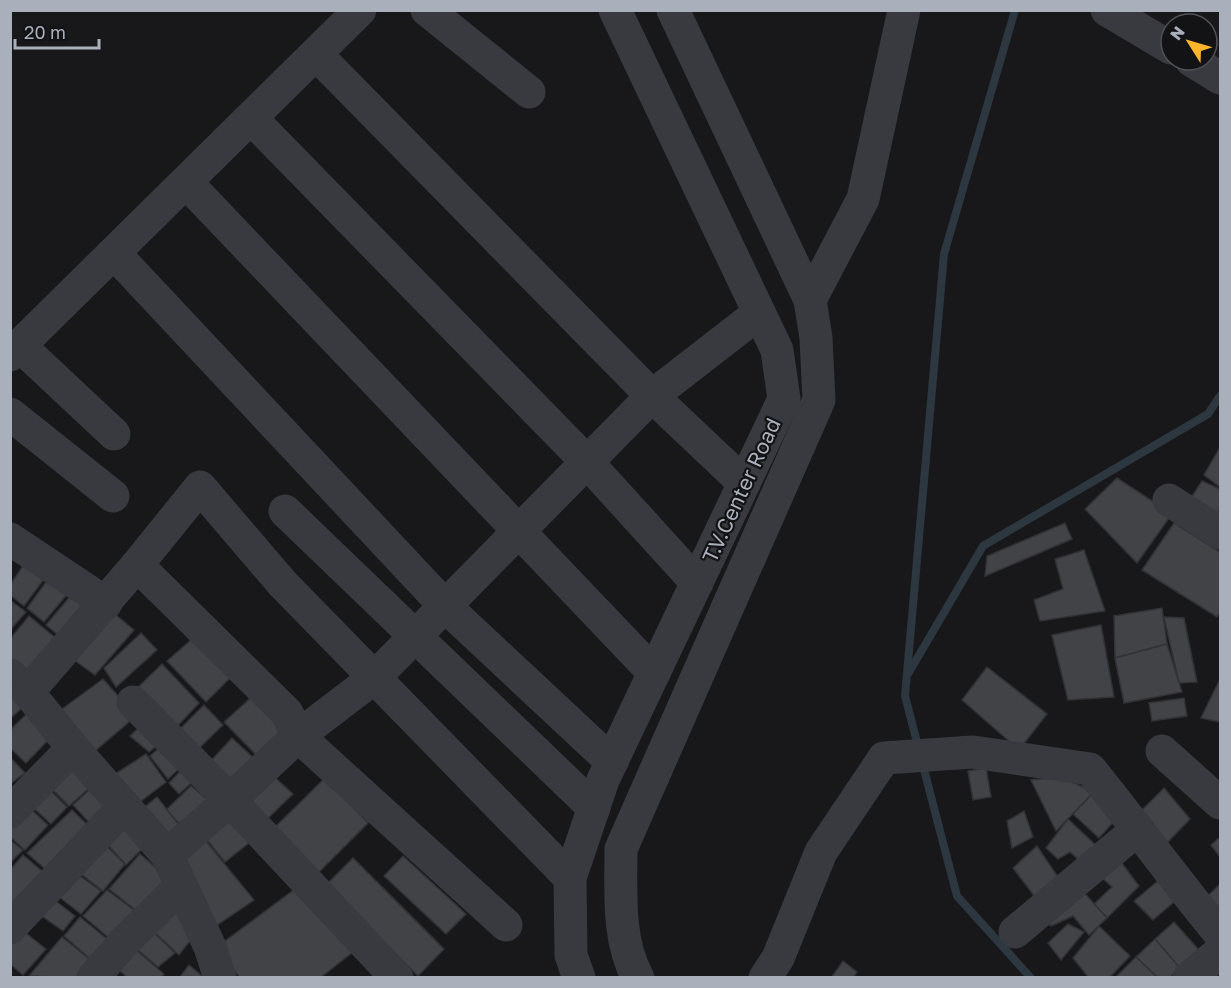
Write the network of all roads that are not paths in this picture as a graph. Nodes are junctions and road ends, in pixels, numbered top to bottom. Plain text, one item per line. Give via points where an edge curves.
1 (360, 10) edge
2 (427, 10) edge
3 (615, 10) edge
4 (673, 10) edge
5 (903, 10) edge
6 (1107, 10) edge
7 (1159, 41) edge
8 (316, 54) junction
9 (529, 92) dead end
10 (251, 118) junction
11 (186, 182) junction
12 (114, 253) junction
13 (810, 300) junction
14 (759, 313) junction
15 (15, 350) edge
16 (652, 396) junction
17 (10, 414) edge
18 (114, 434) dead end
19 (587, 462) junction
20 (744, 483) junction
21 (112, 496) dead end
22 (1169, 500) dead end
23 (285, 511) dead end
24 (519, 531) junction
25 (1221, 533) edge
26 (10, 539) edge
27 (137, 565) junction
28 (697, 583) junction
29 (106, 603) junction
30 (445, 606) junction
31 (415, 636) junction
32 (654, 673) junction
33 (374, 678) junction
34 (19, 684) edge
35 (133, 702) dead end
36 (298, 736) junction
37 (73, 748) junction
38 (1162, 751) dead end
39 (603, 784) junction
40 (643, 800) junction
41 (230, 801) junction
42 (1221, 803) edge
43 (124, 807) junction
44 (10, 812) edge
45 (1138, 829) junction
46 (167, 855) junction
47 (570, 878) junction
48 (181, 886) junction
49 (506, 925) dead end
50 (10, 928) edge
51 (1015, 932) dead end
52 (1221, 934) edge
53 (1221, 952) edge
54 (93, 978) edge
55 (220, 978) edge
56 (397, 978) edge
57 (579, 978) edge
58 (639, 978) edge
59 (765, 978) edge
60 (1189, 978) edge

1 - 8 street
2 - 9 street
3 - 14 street, T.V.Center Road
4 - 13 street, T.V.Center Road
5 - 13 street via 863,199
6 - 7 street
8 - 10 street
8 - 16 street
10 - 11 street
10 - 19 street
11 - 12 street
11 - 24 street
12 - 15 street
12 - 30 street
13 - 40 street, T.V.Center Road via 819,399
14 - 16 street
14 - 20 street, T.V.Center Road via 777,350 784,399
15 - 18 street
16 - 19 street
16 - 20 street
17 - 21 street
19 - 24 street
19 - 28 street
20 - 28 street, T.V.Center Road
22 - 25 street
23 - 31 street
24 - 30 street
24 - 32 street
26 - 29 street
27 - 29 street
27 - 33 street via 200,487 282,583
27 - 36 street via 288,713
28 - 32 street, T.V.Center Road
29 - 34 street
30 - 31 street
30 - 39 street
31 - 33 street
31 - 39 street
32 - 39 street, T.V.Center Road
33 - 36 street
33 - 47 street
34 - 37 street
35 - 41 street
36 - 41 street
36 - 49 street
37 - 43 street
37 - 44 street
38 - 42 street
39 - 40 street
39 - 47 street, T.V.Center Road
40 - 58 street, T.V.Center Road via 621,849 621,916 632,966
41 - 46 street
41 - 56 street
43 - 46 street
43 - 50 street
45 - 51 street
45 - 52 street
45 - 59 street via 1090,769 973,752 884,758 821,852 778,958
46 - 48 street
47 - 57 street, T.V.Center Road via 571,955
48 - 54 street
48 - 55 street
53 - 60 street

